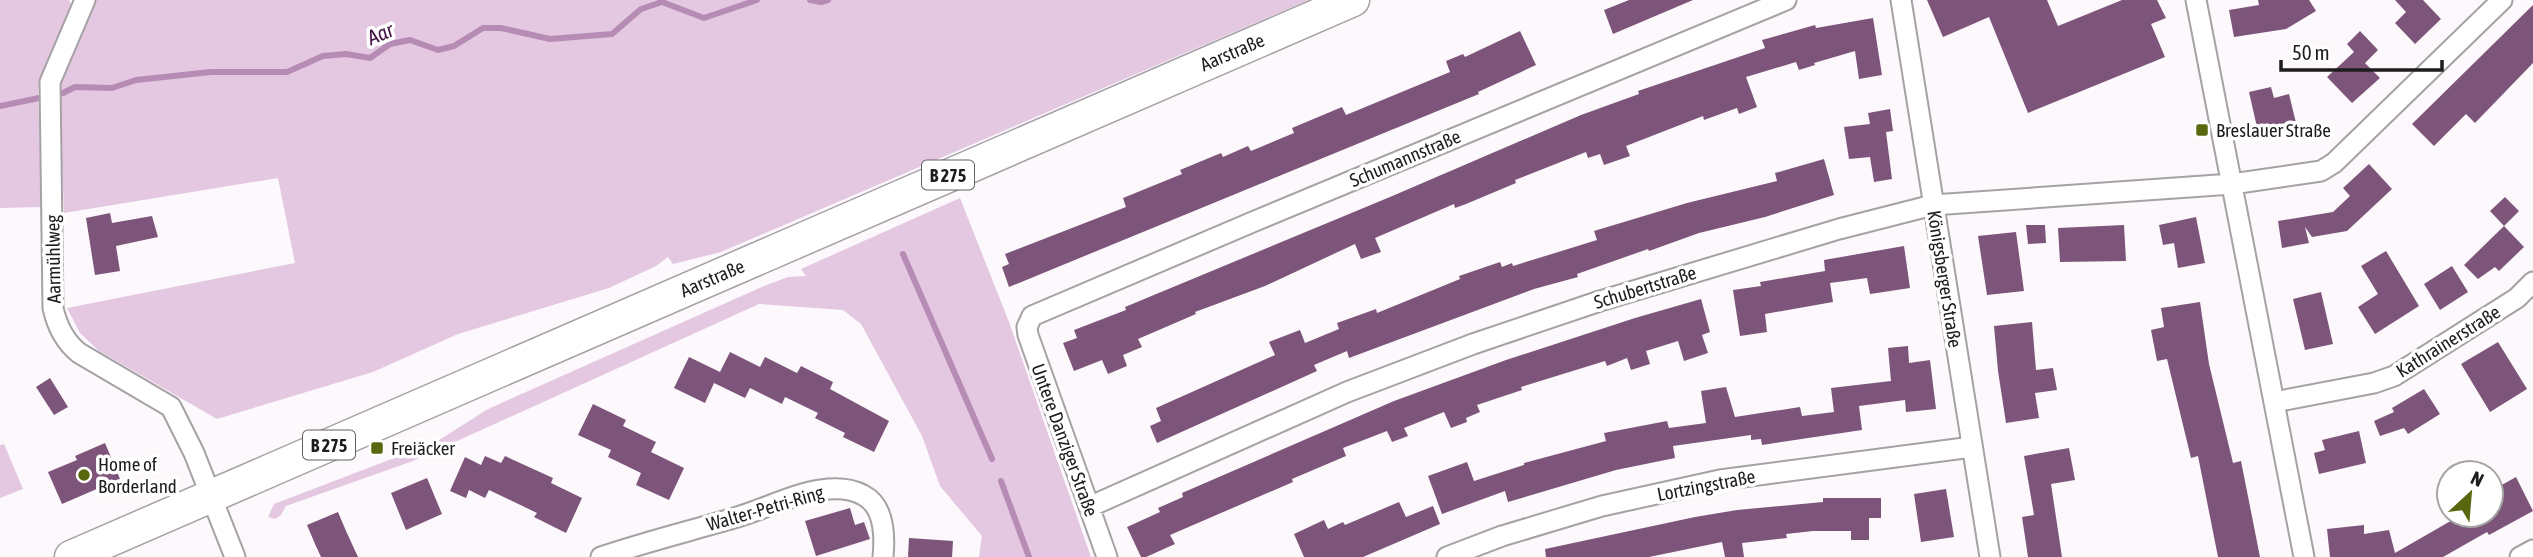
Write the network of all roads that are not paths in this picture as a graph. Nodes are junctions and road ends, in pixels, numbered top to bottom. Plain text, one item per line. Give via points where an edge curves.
1 (85, 0) edge
2 (1353, 0) edge
3 (1786, 0) edge
4 (1901, 0) edge
5 (2196, 0) edge
6 (2502, 0) edge
7 (2232, 184) junction
8 (1933, 205) junction
9 (2533, 282) edge
10 (1028, 322) joint
11 (2274, 402) junction
12 (1972, 447) junction
13 (211, 497) junction
14 (1089, 507) junction
15 (2533, 550) edge
16 (71, 557) edge
17 (235, 557) edge
18 (601, 557) edge
19 (883, 557) edge
20 (1107, 557) edge
21 (1447, 557) edge
22 (1990, 557) edge
23 (2304, 557) edge
24 (2520, 557) edge

1 - 13 street, Aarmühlweg via 50,82 56,321 79,353 171,407
2 - 13 main road, Aarstraße / B 275
3 - 10 street, Schumannstraße via 1152,264 1037,313
4 - 8 street, Königsberger Straße
5 - 7 street
6 - 7 street, Schubertstraße via 2334,163 2321,171
7 - 8 street, Schubertstraße
7 - 11 street
8 - 12 street, Königsberger Straße
8 - 14 street, Schubertstraße via 1600,301 1473,344 1348,392
9 - 11 street, Kathrainerstraße via 2517,298 2394,376
10 - 14 street, Untere Danziger Straße via 1028,335
11 - 23 street
12 - 21 street, Lortzingstraße via 1720,480 1602,506
12 - 22 street, Königsberger Straße
13 - 16 main road, Aarstraße / B 275
13 - 17 street, Aarmühlweg
14 - 20 street, Untere Danziger Straße
15 - 24 street
18 - 19 street, Walter-Petri-Ring via 837,488 863,495 878,510 885,541

